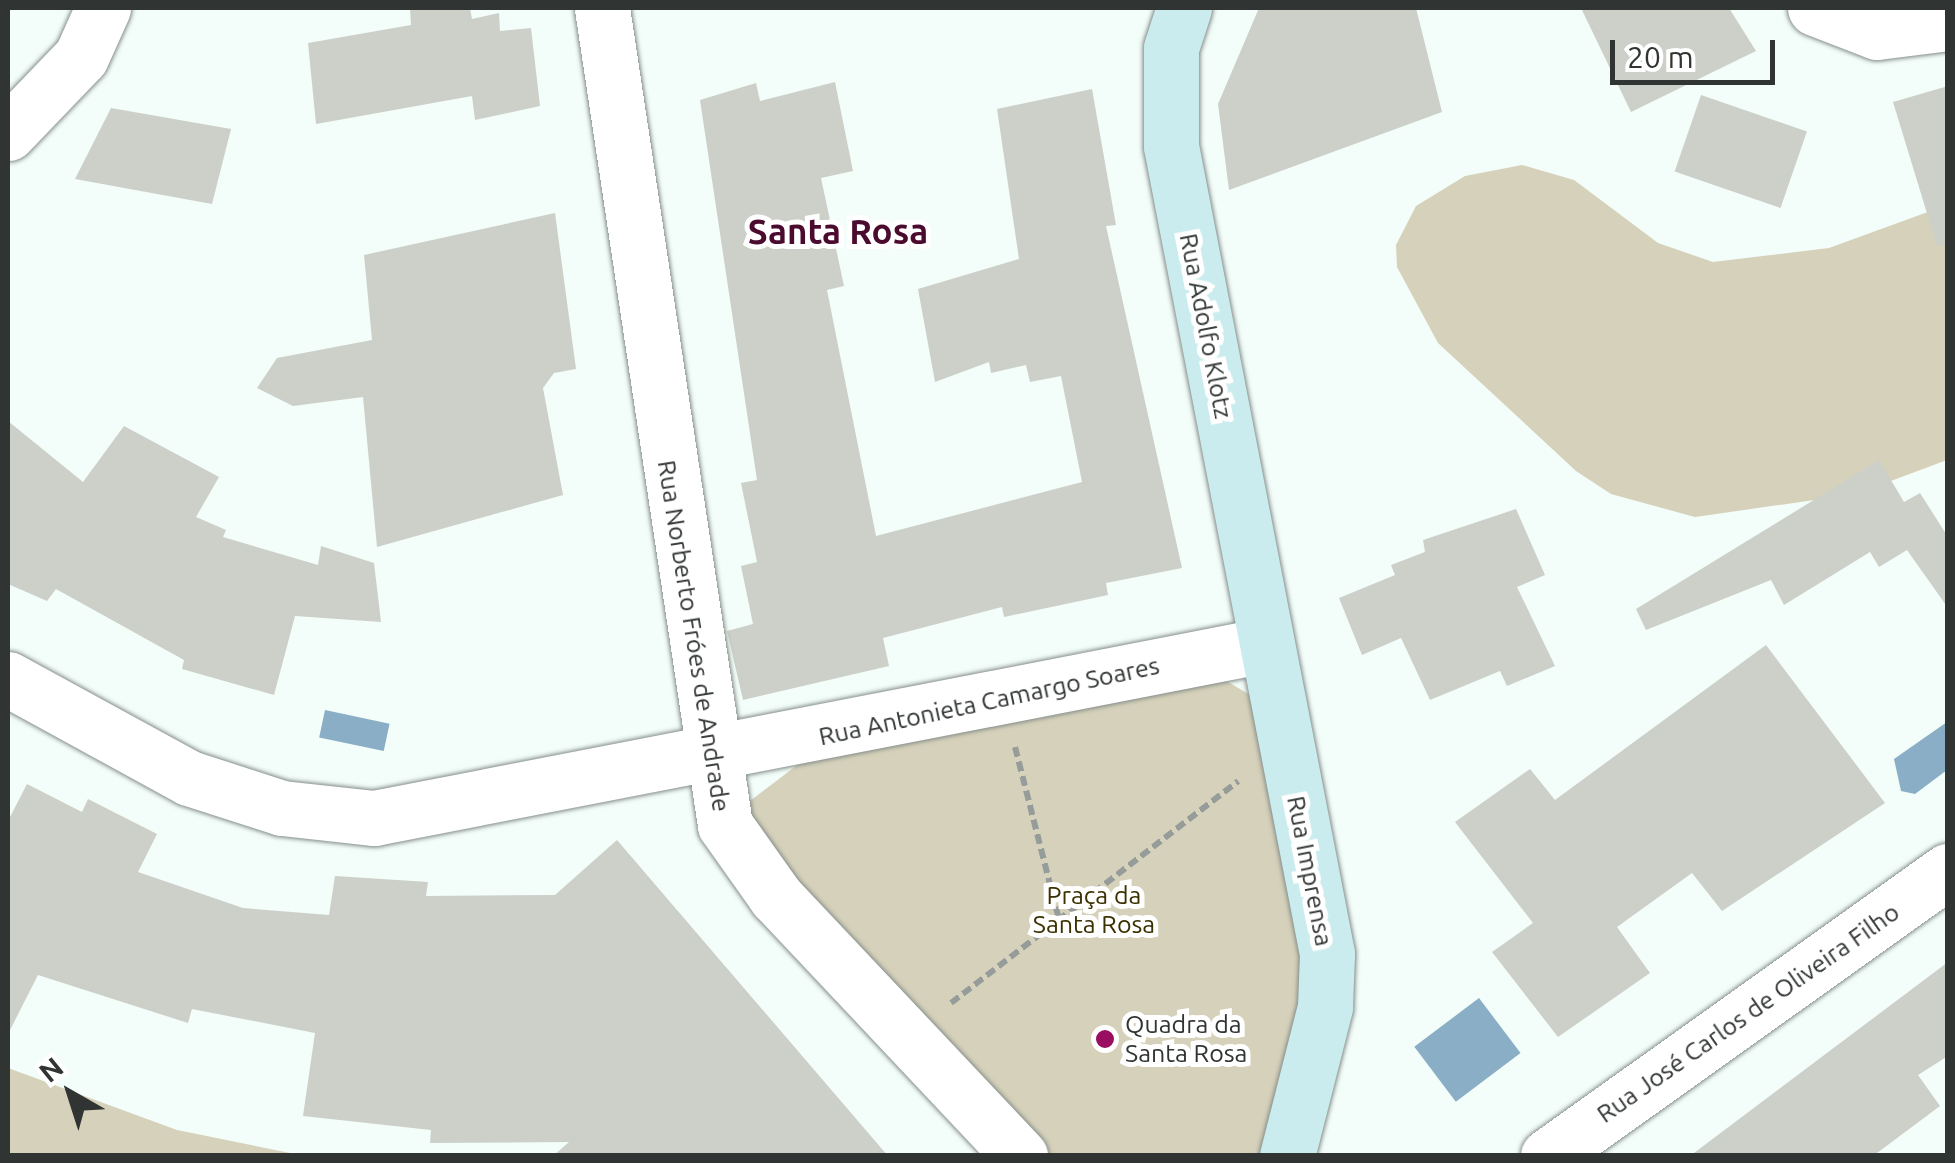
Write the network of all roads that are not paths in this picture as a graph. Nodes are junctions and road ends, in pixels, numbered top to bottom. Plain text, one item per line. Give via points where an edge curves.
1 (103, 8) edge
2 (602, 8) edge
3 (1184, 8) edge
4 (1814, 8) edge
5 (1948, 23) edge
6 (8, 133) edge
7 (1266, 645) junction
8 (8, 679) edge
9 (712, 758) junction
10 (1948, 871) edge
11 (1020, 1156) edge
12 (1287, 1156) edge
13 (1548, 1156) edge

1 - 6 street via 74,66
2 - 9 street, Rua Norberto Fróes de Andrade
3 - 7 street, Rua Adolfo Klotz via 1171,48 1172,146
4 - 5 street via 1878,32
7 - 9 street, Rua Antonieta Camargo Soares
7 - 12 street, Rua Imprensa via 1327,954 1324,1007
8 - 9 street, Rua Antonieta Camargo Soares via 173,771 319,814 422,815
9 - 11 street, Rua Norberto Fróes de Andrade via 726,824 748,861
10 - 13 street, Rua José Carlos de Oliveira Filho

